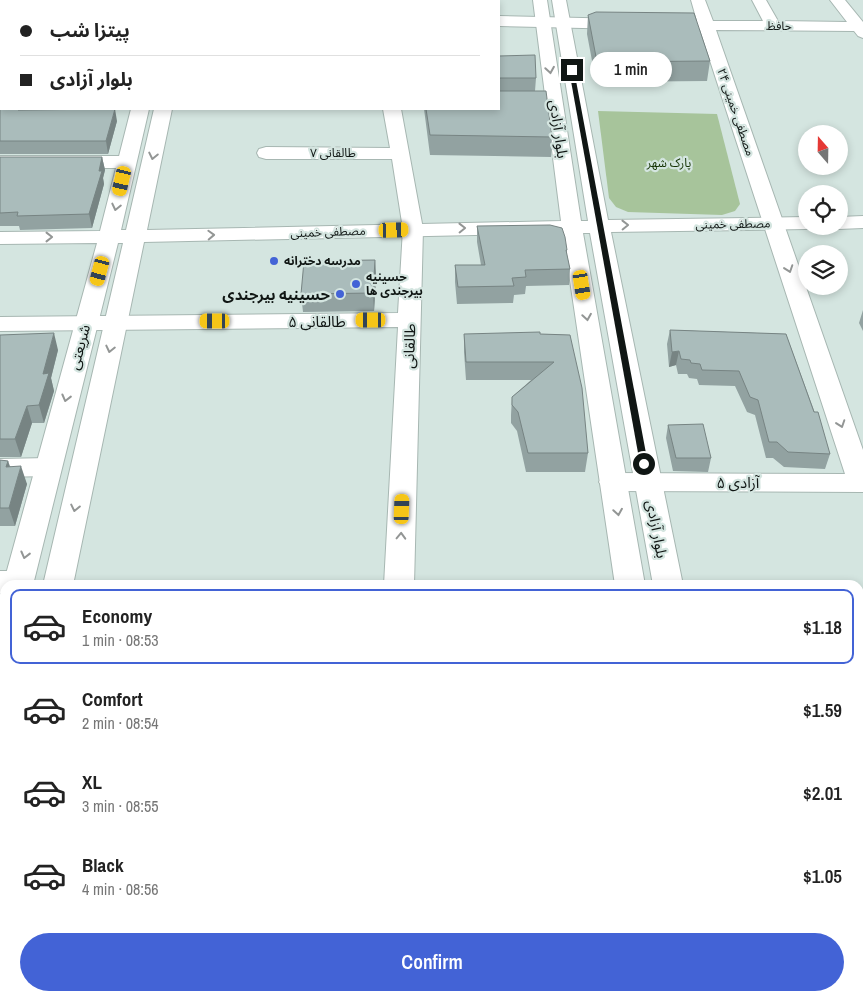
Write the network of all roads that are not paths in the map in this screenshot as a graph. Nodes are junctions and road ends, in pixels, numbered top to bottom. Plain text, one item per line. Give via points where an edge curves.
1 (559, 0) edge
2 (698, 0) edge
3 (758, 0) edge
4 (837, 0) edge
5 (549, 15) edge
6 (500, 21) edge
7 (639, 24) edge
8 (676, 25) edge
9 (701, 25) junction
10 (773, 26) junction
11 (861, 29) edge
12 (140, 110) edge
13 (163, 110) edge
14 (392, 110) edge
15 (266, 152) dead end
16 (400, 154) junction
17 (0, 162) edge
18 (126, 162) junction
19 (848, 222) edge
20 (863, 222) edge
21 (774, 223) junction
22 (798, 223) edge
23 (572, 226) junction
24 (599, 226) junction
25 (413, 229) junction
26 (109, 237) junction
27 (136, 237) junction
28 (0, 238) edge
29 (410, 320) junction
30 (86, 322) junction
31 (117, 322) junction
32 (0, 324) edge
33 (48, 467) junction
34 (0, 468) edge
35 (613, 482) junction
36 (648, 482) junction
37 (862, 483) edge
38 (13, 580) edge
39 (59, 580) edge
40 (399, 580) edge
41 (629, 580) edge
42 (667, 580) edge

1 - 5 main road, بلوار آزادی
2 - 9 main road, مصطفی خمینی ۲۴
3 - 10 main road
4 - 11 main road
5 - 6 main road
5 - 7 main road
5 -> 23 main road, بلوار آزادی via 546,104
5 - 24 main road, بلوار آزادی
8 - 9 main road, حافظ
9 - 10 main road, حافظ
9 - 21 main road, مصطفی خمینی ۲۴
10 - 11 main road, حافظ
12 - 18 main road, شریعتی
13 -> 27 main road, شریعتی
14 - 16 main road, طالقانی
15 - 16 main road, طالقانی ۷
16 - 25 main road, طالقانی
17 - 18 main road
18 -> 26 main road, شریعتی
19 - 20 main road
21 - 22 main road, مصطفی خمینی
24 -> 21 main road, مصطفی خمینی
21 -> 37 main road, مصطفی خمینی ۲۴
23 - 24 main road, مصطفی خمینی
25 -> 23 main road, مصطفی خمینی
23 -> 35 main road, بلوار آزادی
24 - 36 main road, بلوار آزادی
27 -> 25 main road, مصطفی خمینی
25 - 29 main road, طالقانی
26 - 27 main road, مصطفی خمینی
28 -> 26 main road, مصطفی خمینی
26 - 30 main road, شریعتی
27 - 31 main road, شریعتی
29 - 31 main road, طالقانی ۵
40 -> 29 main road, طالقانی
30 - 31 main road, طالقانی ۵
30 - 32 main road, طالقانی ۵
30 -> 33 main road, شریعتی
31 -> 39 main road, شریعتی
33 - 34 main road
33 -> 38 main road, شریعتی
35 - 36 main road, آزادی ۵
35 -> 41 main road, بلوار آزادی
36 - 37 main road, آزادی ۵
36 - 42 main road, بلوار آزادی

